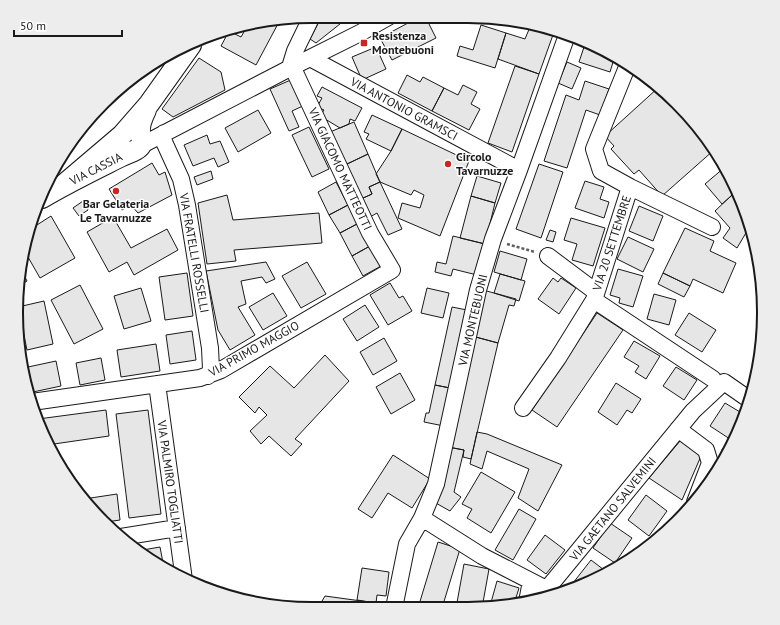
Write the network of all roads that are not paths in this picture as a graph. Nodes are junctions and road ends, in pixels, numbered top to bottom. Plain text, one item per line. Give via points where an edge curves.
1 (308, 23) edge
2 (378, 23) edge
3 (565, 40) edge
4 (186, 52) edge
5 (310, 58) junction
6 (292, 66) junction
7 (626, 70) edge
8 (170, 130) junction
9 (131, 139) junction
10 (520, 170) junction
11 (630, 187) junction
12 (49, 194) edge
13 (712, 227) dead end
14 (548, 256) road end
15 (392, 270) joint
16 (595, 296) junction
17 (208, 376) junction
18 (714, 379) dead end
19 (157, 384) junction
20 (745, 396) edge
21 (37, 401) edge
22 (523, 408) dead end
23 (678, 429) junction
24 (703, 480) edge
25 (422, 518) junction
26 (177, 528) junction
27 (129, 536) edge
28 (183, 571) edge
29 (531, 581) junction
30 (555, 589) edge
31 (549, 590) edge
32 (528, 595) edge
33 (395, 602) edge

1 - 6 street via 292,57
2 - 5 street
3 - 10 street, VIA MONTEBUONI
4 - 9 main road via 149,104
5 - 6 street
5 - 10 street, VIA ANTONIO GRAMSCI
6 - 8 street
6 - 15 street, VIA GIACOMO MATTEOTTI via 370,233
7 - 11 street, VIA 20 SETTEMBRE via 594,149 600,171
8 - 9 street
8 - 17 street, VIA FRATELLI ROSSELLI via 165,144 181,179 187,205 210,348 211,365
9 - 12 main road, VIA CASSIA
10 - 25 street, VIA MONTEBUONI via 493,239 478,290 436,484
11 - 13 street
11 - 16 street, VIA 20 SETTEMBRE
14 - 16 street
15 - 17 street, VIA PRIMO MAGGIO
16 - 18 street, VIA 20 SETTEMBRE
16 - 22 street, VIA 20 SETTEMBRE via 558,358
17 - 19 street, VIA PRIMO MAGGIO
19 - 21 street, VIA PRIMO MAGGIO
19 - 26 street, VIA PALMIRO TOGLIATTI
20 - 23 street, VIA GAETANO SALVEMINI via 724,382
23 - 24 street via 706,450 710,462
23 - 30 street, VIA GAETANO SALVEMINI
25 - 29 street via 482,556
25 - 33 street, VIA MONTEBUONI via 407,544
26 - 27 street
26 - 28 street, VIA PALMIRO TOGLIATTI
29 - 31 street
29 - 32 street

